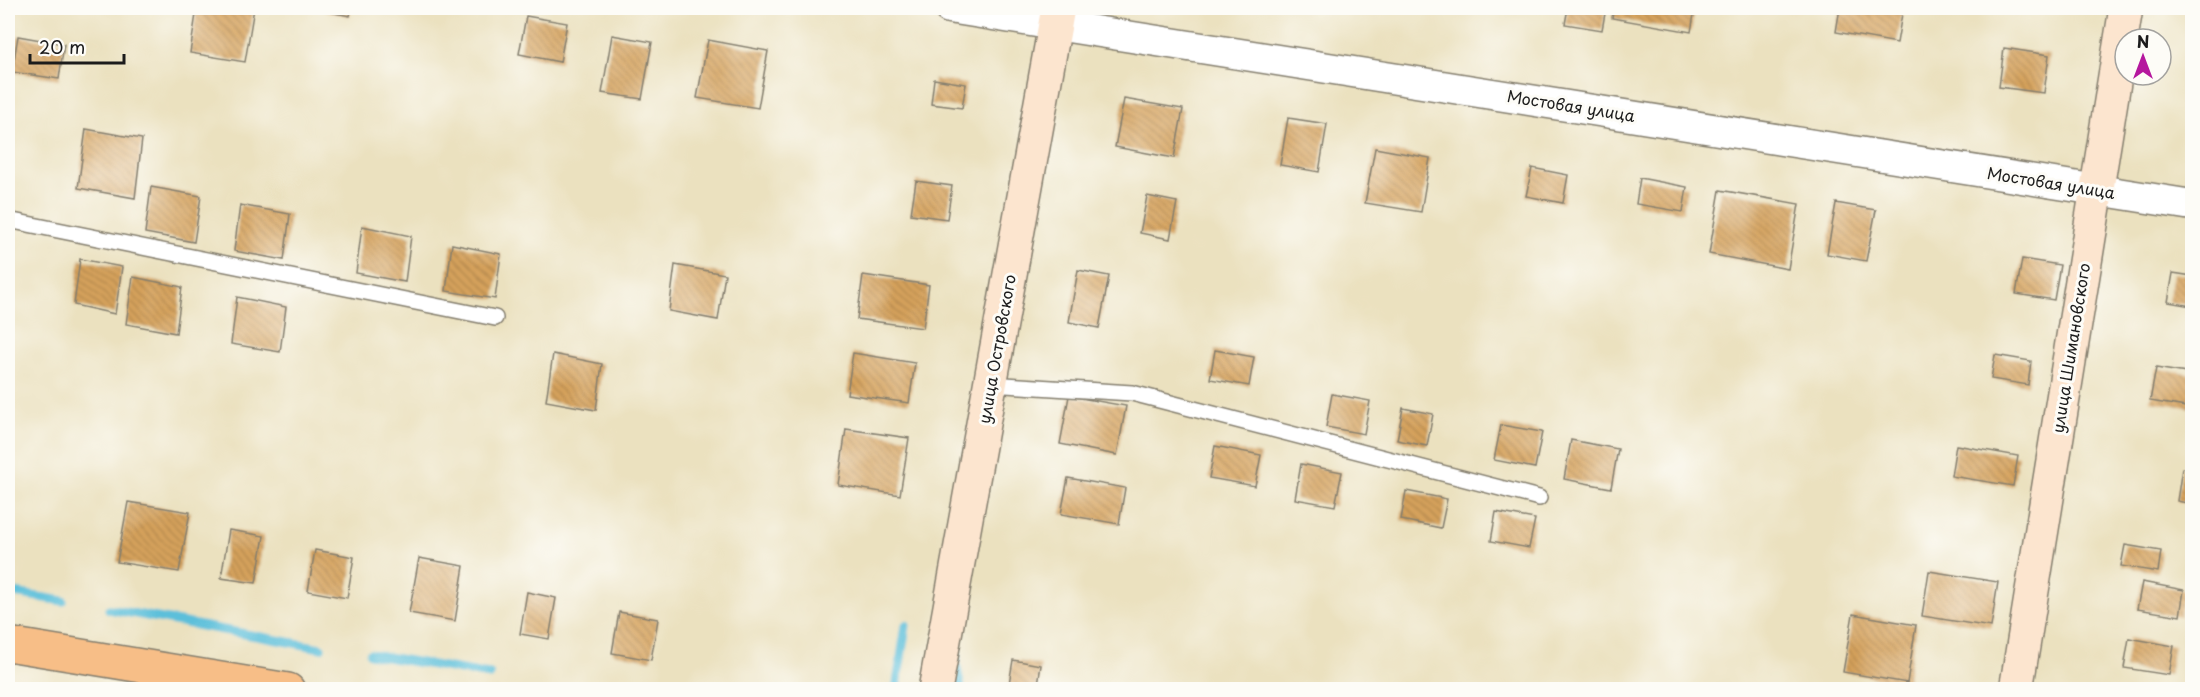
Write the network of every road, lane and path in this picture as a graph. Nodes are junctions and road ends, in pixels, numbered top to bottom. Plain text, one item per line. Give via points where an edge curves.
1 (949, 8) edge
2 (2126, 8) edge
3 (1057, 16) edge
4 (2096, 190) junction
5 (2193, 205) edge
6 (8, 220) edge
7 (495, 318) dead end
8 (990, 384) junction
9 (1539, 498) dead end
10 (8, 644) edge
11 (288, 690) edge
12 (935, 690) edge
13 (2016, 690) edge

1 - 3 street, Мостовая улица
2 - 4 street, улица Шимановского
3 - 4 street, Мостовая улица
3 - 8 street, улица Островского
4 - 5 street, Мостовая улица
4 - 13 street, улица Шимановского
6 - 7 lane
8 - 9 lane via 1132,393
8 - 12 street, улица Островского
10 - 11 main road

